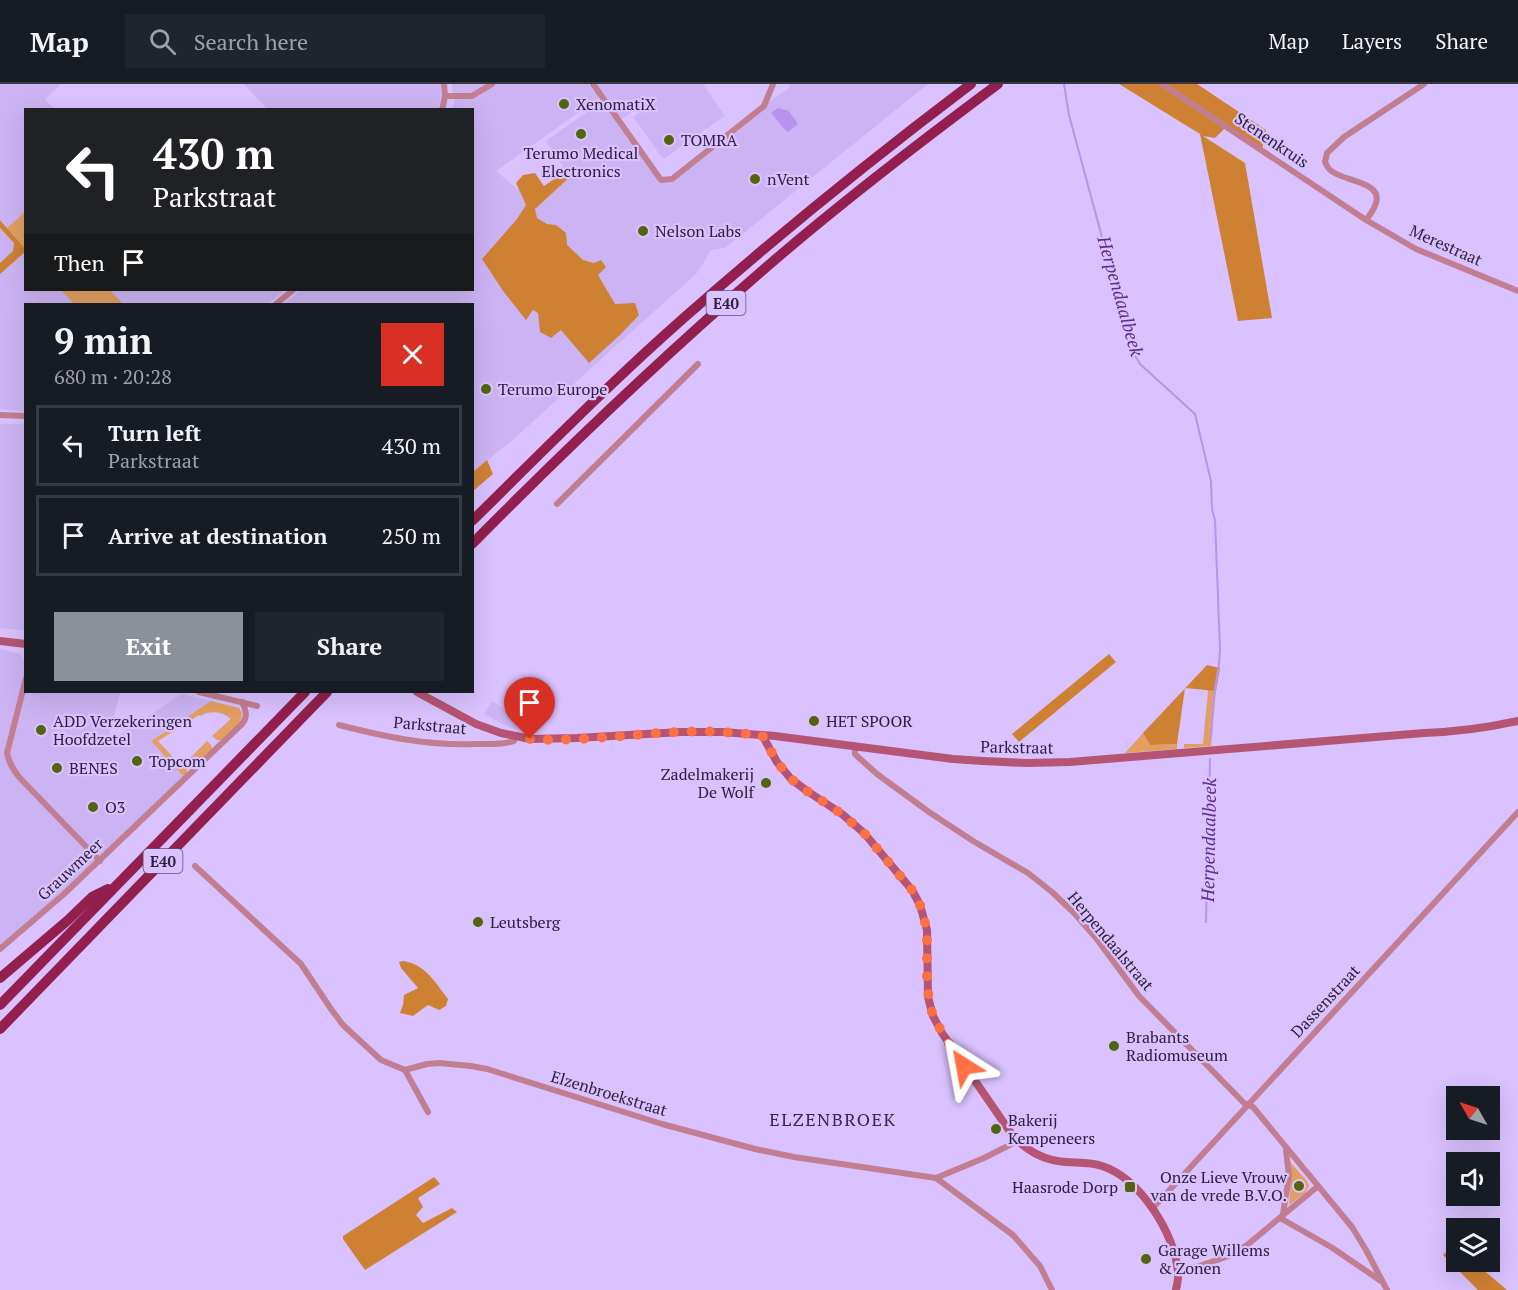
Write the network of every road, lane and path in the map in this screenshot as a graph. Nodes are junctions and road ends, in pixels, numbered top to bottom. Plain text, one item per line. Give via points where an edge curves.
1 (444, 84) edge
2 (492, 84) edge
3 (593, 84) edge
4 (773, 84) edge
5 (971, 84) edge
6 (998, 84) edge
7 (1162, 84) edge
8 (1424, 84) edge
9 (445, 96) junction
10 (442, 108) edge
11 (1366, 220) junction
12 (292, 291) edge
13 (1518, 291) edge
14 (277, 303) edge
15 (698, 364) dead end
16 (0, 415) edge
17 (24, 416) edge
18 (557, 504) dead end
19 (474, 519) edge
20 (474, 542) edge
21 (0, 641) edge
22 (24, 644) edge
23 (24, 686) edge
24 (203, 693) edge
25 (304, 693) edge
26 (326, 693) edge
27 (419, 693) edge
28 (242, 702) junction
29 (257, 706) dead end
30 (1518, 721) edge
31 (339, 725) dead end
32 (762, 735) junction
33 (515, 736) junction
34 (855, 747) junction
35 (1518, 812) edge
36 (100, 861) junction
37 (195, 866) dead end
38 (117, 885) junction
39 (0, 949) edge
40 (0, 978) edge
41 (0, 1005) edge
42 (0, 1029) edge
43 (405, 1070) junction
44 (1249, 1105) junction
45 (428, 1112) dead end
46 (1018, 1141) junction
47 (1285, 1148) junction
48 (936, 1178) junction
49 (1317, 1187) junction
50 (1152, 1209) junction
51 (1281, 1216) junction
52 (1178, 1273) junction
53 (1382, 1281) junction
54 (1052, 1290) edge
55 (1176, 1290) edge
56 (1387, 1290) edge

1 - 9 street
2 - 9 street via 472,96
3 - 4 street via 661,180 672,179 764,106
5 - 19 highway, E40 via 839,186 693,310
6 - 20 highway, E40 via 843,204 720,308 581,436
7 - 11 street, Stenenkruis
8 - 11 street via 1327,153 1328,169 1376,194 1375,207
9 - 10 street
11 - 13 street, Merestraat via 1416,249
12 - 14 street
15 - 18 street
16 - 17 street
21 - 22 street
23 - 36 street via 7,753 9,761 19,777
24 - 28 street
25 - 38 highway, E40
26 - 42 highway, E40
27 - 33 street, Parkstraat via 476,724
28 - 29 street
28 - 36 street, Grauwmeer via 246,712 242,724
30 - 34 street, Parkstraat via 1458,731 1070,762 983,762
31 - 33 street, Parkstraat via 390,738 452,745 504,743 514,741
32 - 33 street, Parkstraat via 681,732 555,739
32 - 34 street, Parkstraat
32 - 46 street via 791,779 864,833 912,890 927,930 927,991 933,1016
34 - 44 street, Herpendaalstraat via 857,756 898,790 1052,892 1096,938 1139,996
35 - 44 street, Dassenstraat
36 - 39 street, Grauwmeer
37 - 43 street via 301,964 343,1025 374,1054
38 - 40 highway via 92,897
38 - 41 highway, E40
43 - 45 street
43 - 48 street, Elzenbroekstraat via 440,1063 487,1069 670,1127 755,1149
44 - 47 street, Herpendaalstraat
44 - 50 street, Dassenstraat
46 - 48 street
46 - 50 street via 1048,1159 1094,1164 1115,1172 1136,1188
47 - 49 street, Herpendaalstraat
47 - 51 street via 1289,1176
48 - 54 street, Elzenbroekstraat via 1013,1235 1040,1266
49 - 51 street
49 - 53 street, Herpendaalstraat via 1352,1227
50 - 52 street via 1171,1244
51 - 52 street via 1229,1256
51 - 53 street
52 - 55 street
53 - 56 street, Herpendaalstraat

